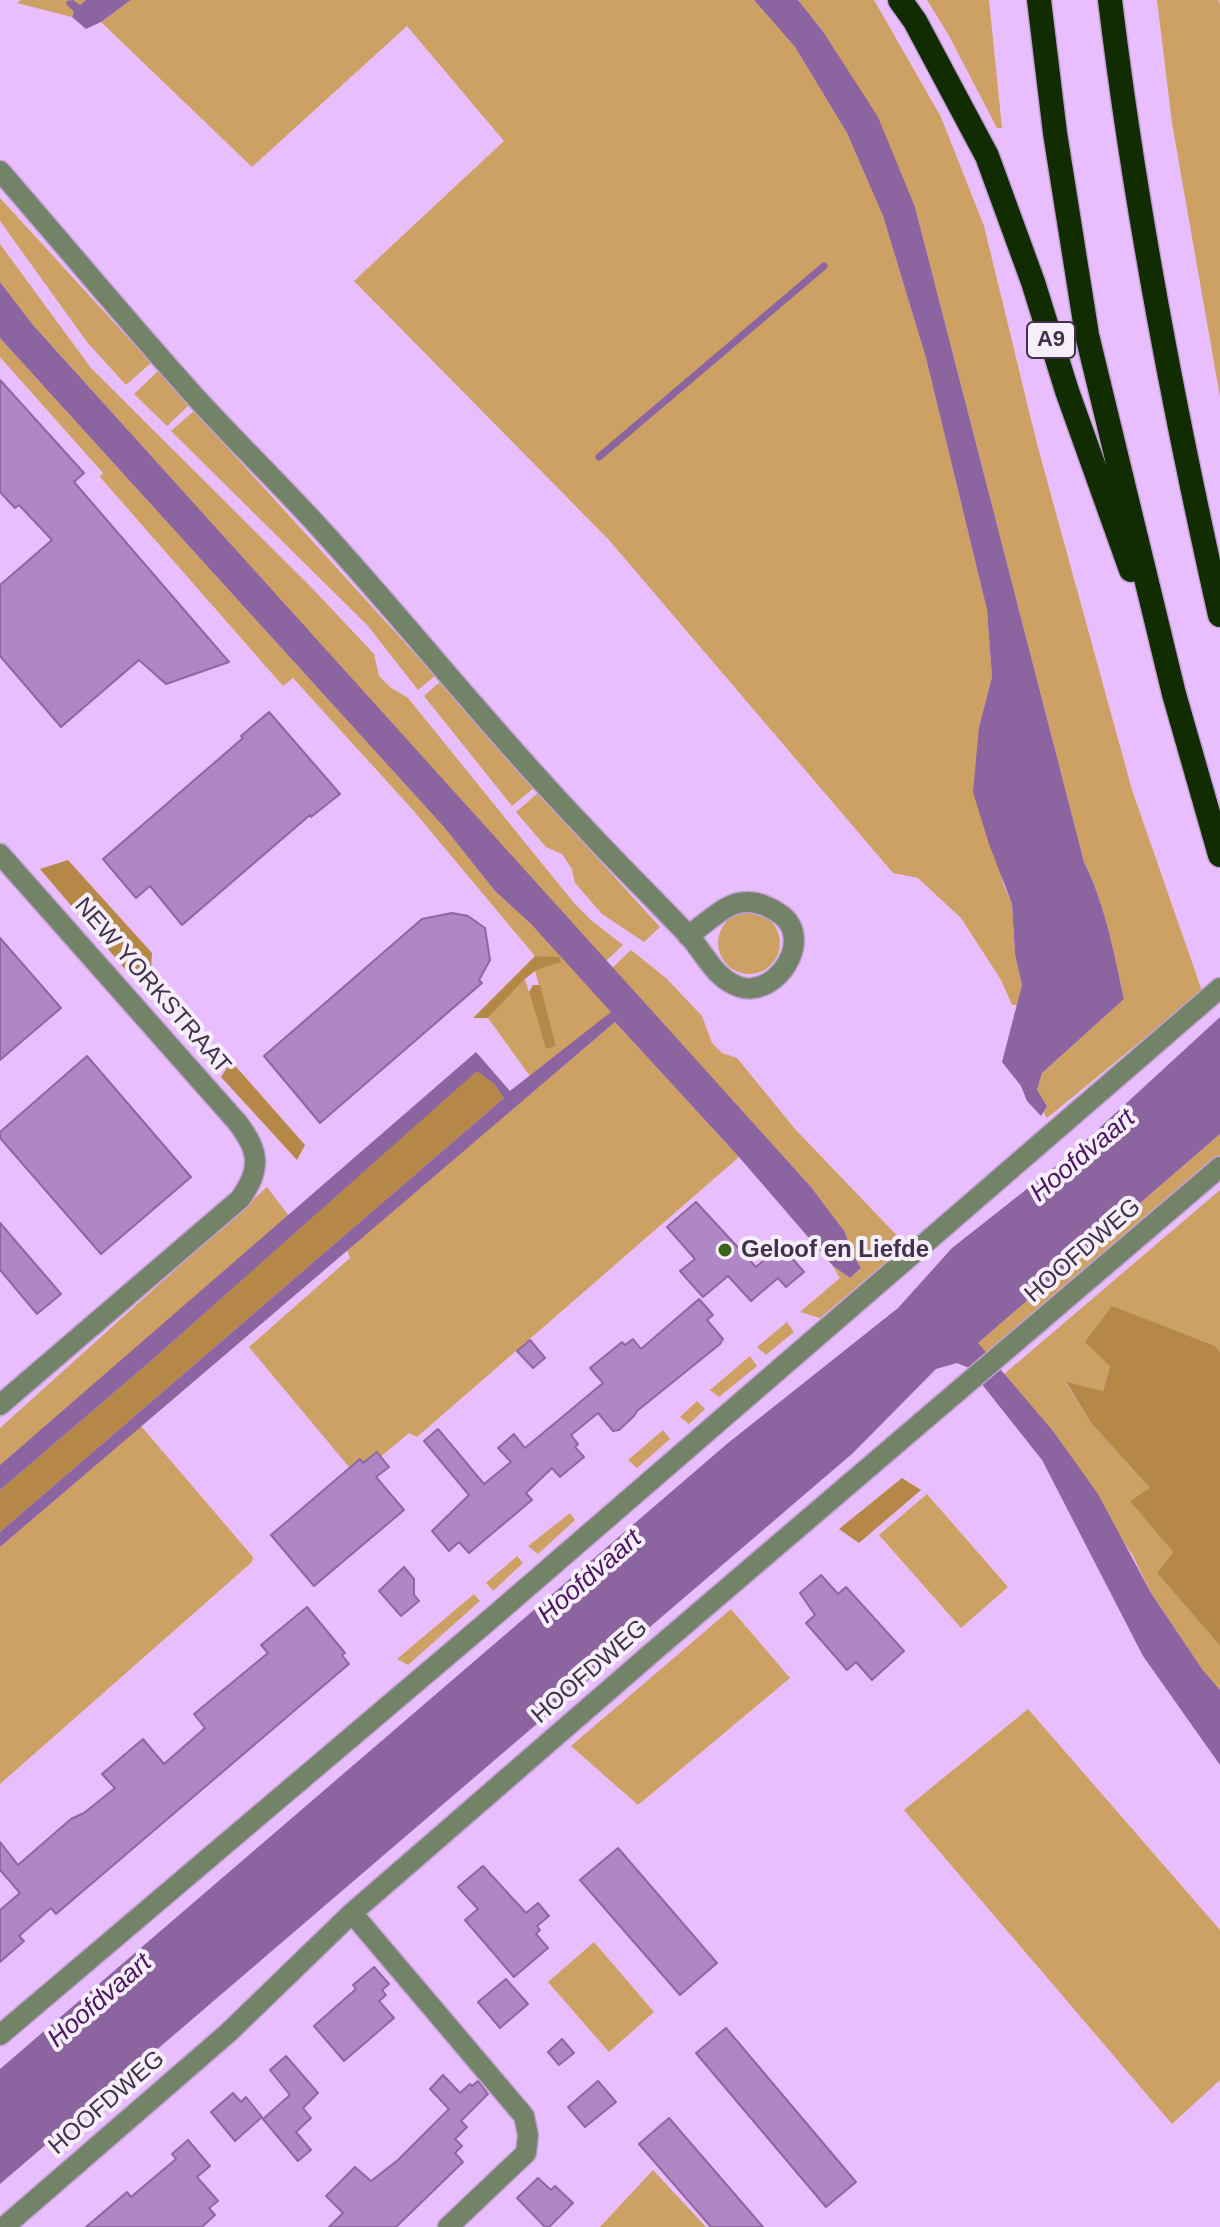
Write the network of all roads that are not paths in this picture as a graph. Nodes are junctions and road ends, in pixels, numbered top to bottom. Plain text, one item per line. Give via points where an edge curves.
1 (900, 0) edge
2 (1039, 0) edge
3 (1110, 0) edge
4 (0, 171) edge
5 (1220, 615) edge
6 (1174, 694) junction
7 (0, 854) edge
8 (1220, 855) edge
9 (688, 936) junction
10 (1220, 988) edge
11 (1220, 1167) edge
12 (0, 1405) edge
13 (352, 1913) junction
14 (0, 2035) edge
15 (4, 2227) edge
16 (448, 2227) edge

1 - 6 highway, A9 via 987,156
2 - 6 highway, A9 via 1087,335
3 - 5 highway via 1138,211
4 - 9 street via 532,773
6 - 8 highway, A9
7 - 12 street, NEW YORKSTRAAT via 237,1122 255,1159 252,1181 240,1199
9 - 9 street via 720,976 741,987 765,986 792,955 787,919 759,901 741,901
10 - 14 street
11 - 13 street, HOOFDWEG
13 - 15 street, HOOFDWEG via 228,2033
13 - 16 street via 524,2116 526,2153

